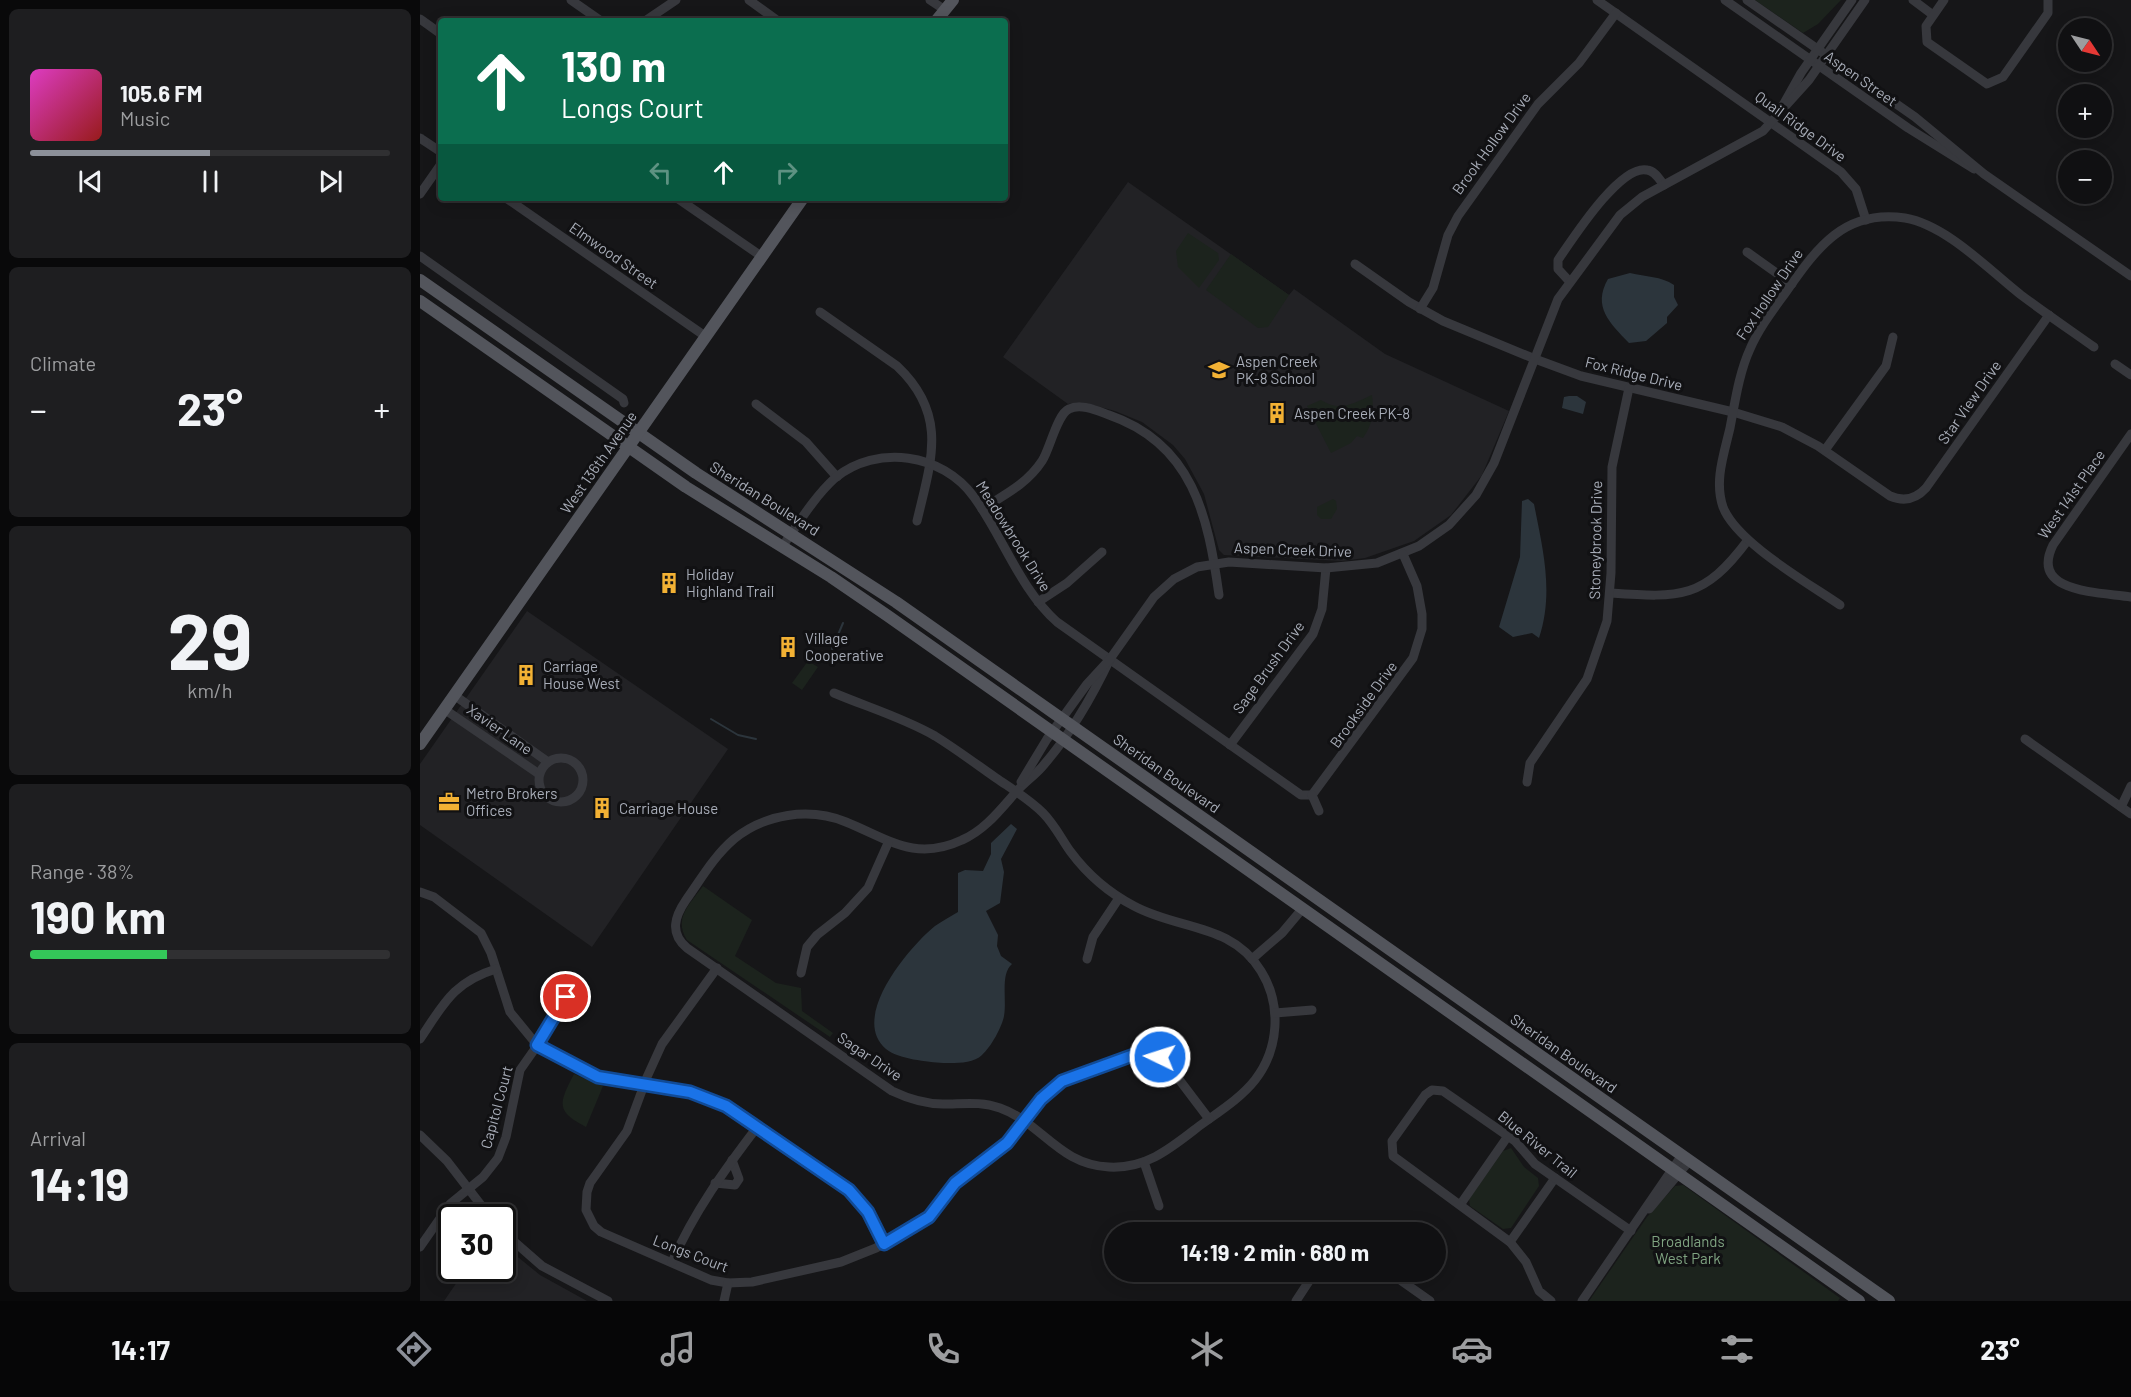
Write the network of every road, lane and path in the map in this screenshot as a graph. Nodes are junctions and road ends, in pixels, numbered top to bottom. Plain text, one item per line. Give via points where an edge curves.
1 (571, 0) edge
2 (676, 0) edge
3 (749, 0) edge
4 (930, 0) edge
5 (1597, 0) edge
6 (1725, 0) edge
7 (1747, 0) edge
8 (1852, 0) edge
9 (1865, 0) edge
10 (1913, 0) edge
11 (2048, 0) edge
12 (1941, 1) edge
13 (949, 5) edge
14 (1616, 13) junction
15 (1933, 15) junction
16 (597, 18) edge
17 (649, 18) edge
18 (774, 18) edge
19 (938, 18) edge
20 (420, 20) edge
21 (438, 32) edge
22 (1822, 52) junction
23 (1810, 60) junction
24 (1819, 66) junction
25 (1781, 109) junction
26 (1771, 122) junction
27 (420, 138) edge
28 (438, 150) edge
29 (438, 168) edge
30 (1984, 174) junction
31 (1664, 185) junction
32 (420, 194) edge
33 (510, 201) edge
34 (681, 201) edge
35 (801, 201) edge
36 (1866, 220) junction
37 (1747, 252) dead end
38 (420, 256) edge
39 (761, 256) junction
40 (1355, 264) dead end
41 (2131, 276) edge
42 (420, 280) edge
43 (1570, 282) junction
44 (1792, 284) junction
45 (420, 301) edge
46 (1420, 309) junction
47 (820, 312) dead end
48 (2049, 315) junction
49 (705, 336) junction
50 (1893, 337) dead end
51 (2094, 347) dead end
52 (1535, 359) junction
53 (2115, 364) dead end
54 (2131, 375) edge
55 (1629, 388) junction
56 (624, 403) dead end
57 (756, 404) dead end
58 (1733, 412) junction
59 (638, 432) junction
60 (2131, 434) edge
61 (627, 447) junction
62 (1825, 450) junction
63 (931, 463) junction
64 (837, 477) junction
65 (1908, 499) junction
66 (982, 509) junction
67 (1910, 511) dead end
68 (917, 521) dead end
69 (792, 533) junction
70 (1748, 540) junction
71 (782, 547) junction
72 (1102, 552) dead end
73 (1403, 554) junction
74 (1215, 563) junction
75 (1326, 568) junction
76 (1611, 593) junction
77 (1219, 595) dead end
78 (2131, 597) edge
79 (1038, 602) junction
80 (1840, 605) dead end
81 (1110, 659) junction
82 (834, 693) dead end
83 (454, 695) junction
84 (444, 709) junction
85 (1067, 722) junction
86 (1057, 735) junction
87 (2025, 739) dead end
88 (420, 744) edge
89 (1230, 745) junction
90 (548, 762) junction
91 (539, 774) junction
92 (1527, 782) dead end
93 (2131, 786) edge
94 (1016, 792) junction
95 (1312, 795) junction
96 (2121, 807) junction
97 (1319, 811) dead end
98 (2131, 814) edge
99 (888, 843) junction
100 (420, 892) edge
101 (1119, 898) junction
102 (1303, 908) junction
103 (675, 930) junction
104 (665, 933) dead end
105 (1252, 958) junction
106 (1087, 959) dead end
107 (496, 969) junction
108 (717, 969) junction
109 (801, 973) dead end
110 (566, 997) dead end
111 (1312, 1010) dead end
112 (1275, 1013) junction
113 (420, 1040) edge
114 (537, 1045) junction
115 (644, 1086) junction
116 (1209, 1119) junction
117 (1025, 1121) junction
118 (758, 1126) junction
119 (420, 1135) edge
120 (1508, 1136) junction
121 (1686, 1157) junction
122 (732, 1160) junction
123 (1144, 1162) junction
124 (1676, 1171) junction
125 (1555, 1178) junction
126 (715, 1184) junction
127 (468, 1189) junction
128 (480, 1204) edge
129 (1460, 1205) junction
130 (1160, 1206) dead end
131 (1631, 1231) junction
132 (1510, 1242) junction
133 (516, 1243) edge
134 (884, 1244) junction
135 (420, 1247) edge
136 (672, 1262) junction
137 (1308, 1282) edge
138 (1403, 1282) edge
139 (728, 1284) junction
140 (608, 1301) edge
141 (724, 1301) edge
142 (1296, 1301) edge
143 (1430, 1301) edge
144 (1551, 1301) edge
145 (1582, 1301) edge
146 (1859, 1301) edge
147 (1889, 1301) edge

1 - 16 street
2 - 17 street
3 - 18 street
4 - 13 street
5 - 14 street, Quail Ridge Drive
6 - 23 street, Aspen Street
7 - 22 street, Aspen Street
8 - 22 street
9 - 22 street
10 - 15 street
11 - 15 street via 2048,13 2003,77 1993,83 1981,82 1930,46 1925,31
12 - 15 street
13 - 19 main road
14 - 26 street, Quail Ridge Drive
14 - 46 street, Brook Hollow Drive via 1579,63 1538,104 1458,216 1448,235 1433,288
20 - 21 street
22 - 23 street, Aspen Creek Drive
22 - 24 street, Aspen Creek Drive
22 - 30 street, Aspen Street via 1915,117
23 - 24 street, Aspen Street
23 - 25 street, Aspen Creek Drive
24 - 25 street, Aspen Creek Drive
24 - 30 street, Aspen Street via 1908,128
25 - 26 street, Aspen Creek Drive
26 - 31 street, Aspen Creek Drive via 1750,140
26 - 36 street, Quail Ridge Drive via 1849,180 1861,200
27 - 28 street
29 - 32 street
30 - 41 street, Aspen Street
31 - 43 street, Aspen Creek Drive via 1642,196 1620,215
31 - 43 street via 1652,171 1643,169 1607,192 1558,260 1558,269
33 - 49 street, Elmwood Street
34 - 39 street
35 - 39 main road, West 136th Avenue
36 - 44 street, Fox Hollow Drive via 1824,242
36 - 48 street via 1893,217 1932,227
37 - 44 street
38 - 56 street
39 - 49 main road, West 136th Avenue
40 - 46 street, Fox Ridge Drive
42 - 59 main road, Sheridan Boulevard
43 - 52 street, Aspen Creek Drive via 1555,306
44 - 58 street, Fox Hollow Drive via 1749,350
45 - 61 main road
46 - 52 street, Fox Ridge Drive
47 - 63 street via 897,366 917,387 932,428
48 - 51 street
48 - 65 street, Star View Drive via 1926,488
49 - 59 main road, West 136th Avenue
50 - 62 street via 1886,366
52 - 55 street, Fox Ridge Drive
52 - 73 street, Aspen Creek Drive via 1494,464 1476,495 1449,525
53 - 54 street
55 - 58 street, Fox Ridge Drive
55 - 76 street, Stoneybrook Drive via 1612,467
57 - 64 street via 806,442
58 - 62 street, Fox Ridge Drive via 1782,427
58 - 70 street, Fox Hollow Drive via 1719,485 1729,518
59 - 61 main road, West 136th Avenue
59 - 69 main road, Sheridan Boulevard
60 - 78 street, West 141st Place via 2053,545 2047,560 2051,575 2066,586
61 - 71 main road
61 - 83 main road, West 136th Avenue
62 - 65 street, Fox Ridge Drive via 1890,496
63 - 64 street, Meadowbrook Drive via 886,457 862,463
63 - 66 street, Meadowbrook Drive via 966,486
63 - 68 street
64 - 69 street, Meadowbrook Drive
65 - 67 street
66 - 74 street via 1018,488 1031,475 1050,447 1063,413 1080,407 1130,423 1173,455 1198,501
66 - 79 street, Meadowbrook Drive
69 - 71 street, Meadowbrook Drive
69 - 85 main road, Sheridan Boulevard
70 - 76 street via 1719,575 1697,588 1659,596
70 - 80 street, Fox Hollow Drive
71 - 86 main road
72 - 79 street via 1083,571
73 - 75 street, Aspen Creek Drive via 1368,565
73 - 95 street, Brookside Drive via 1417,586 1422,614 1413,658
74 - 75 street, Aspen Creek Drive
74 - 77 street
74 - 81 street, Aspen Creek Drive via 1185,572 1163,587
75 - 89 street, Sage Brush Drive via 1322,609 1313,634
76 - 92 street, Stoneybrook Drive via 1595,662 1577,696 1530,762
79 - 81 street, Meadowbrook Drive via 1058,622
81 - 85 street, Aspen Creek Drive
81 - 89 street, Meadowbrook Drive
82 - 94 street via 935,736
83 - 84 main road, West 136th Avenue
83 - 90 street, Xavier Lane
84 - 88 main road, West 136th Avenue
84 - 91 street, Xavier Lane
85 - 86 street, Aspen Creek Drive
85 - 121 main road, Sheridan Boulevard
86 - 94 street, Aspen Creek Drive
86 - 102 main road
87 - 96 street
89 - 95 street, Meadowbrook Drive via 1301,795
90 - 91 street
90 - 91 street via 568,759 579,768 583,781 577,795 564,801 548,798 540,787
93 - 96 street
94 - 99 street, Aspen Creek Drive via 981,830 957,843 921,849
94 - 101 street via 1047,816 1080,863
95 - 97 street
96 - 98 street
99 - 103 street, Aspen Creek Drive via 845,822 822,816 799,814 767,821 743,833 717,856 680,909
99 - 109 street via 868,888 807,947
100 - 107 street via 434,897 473,926 487,943
101 - 105 street via 1155,916 1221,934
101 - 106 street via 1093,937
102 - 105 street via 1282,933
102 - 124 main road
103 - 104 street
103 - 108 street via 682,944
105 - 112 street via 1267,982
107 - 113 street via 458,986
107 - 114 street via 510,1012
108 - 115 street, Longs Court via 662,1044
108 - 117 street, Sagar Drive via 899,1094 930,1104 985,1104
110 - 114 street, Capitol Court
111 - 112 street
112 - 116 street via 1272,1046 1262,1069 1243,1092
114 - 115 street via 598,1077
114 - 127 street, Capitol Court via 515,1082 506,1137 498,1158
115 - 118 street via 671,1088 708,1098
115 - 136 street, Longs Court via 627,1131 586,1192 586,1210 594,1226 613,1240
116 - 117 street via 1159,1053 1146,1052 1062,1081 1041,1099
116 - 123 street via 1168,1150
117 - 123 street via 1055,1147 1080,1161 1108,1167
117 - 134 street, Longs Court via 1007,1143 960,1178 929,1217
118 - 122 street
118 - 134 street via 849,1190 868,1212
119 - 127 street
120 - 125 street, Blue River Trail
120 - 129 street
120 - 129 street, Blue River Trail via 1443,1091 1428,1089 1392,1141 1390,1158
121 - 124 street
121 - 147 main road, Sheridan Boulevard
122 - 126 street
122 - 126 street via 739,1179 735,1185
123 - 130 street
124 - 131 street
124 - 146 main road
125 - 131 street, Blue River Trail
125 - 132 street
126 - 136 street via 684,1234
127 - 128 street
127 - 135 street, Capitol Court via 450,1204
129 - 132 street, Blue River Trail
131 - 145 street
132 - 144 street, Blue River Trail via 1526,1262 1539,1291
133 - 140 street via 542,1266
134 - 139 street, Longs Court via 841,1262
136 - 139 street, Longs Court
137 - 142 street
138 - 143 street
139 - 141 street

